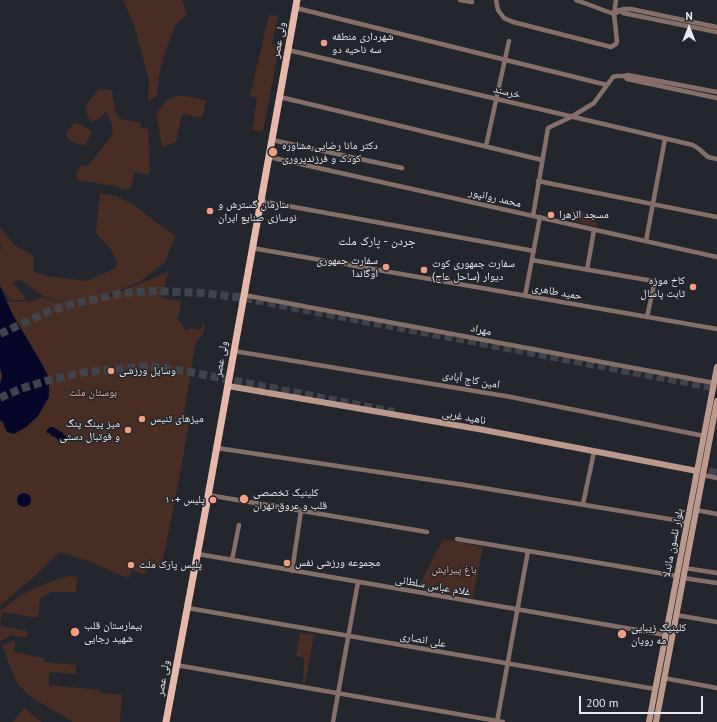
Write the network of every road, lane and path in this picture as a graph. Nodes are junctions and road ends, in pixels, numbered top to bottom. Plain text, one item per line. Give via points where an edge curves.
1 (297, 0) edge
2 (460, 0) edge
3 (496, 0) edge
4 (576, 0) edge
5 (616, 0) edge
6 (472, 2) dead end
7 (296, 8) junction
8 (619, 10) junction
9 (614, 14) junction
10 (717, 27) edge
11 (717, 32) edge
12 (509, 41) dead end
13 (288, 50) junction
14 (505, 59) junction
15 (627, 76) junction
16 (608, 85) junction
17 (717, 92) edge
18 (280, 97) junction
19 (717, 98) edge
20 (496, 99) junction
21 (571, 117) junction
22 (665, 139) junction
23 (272, 140) junction
24 (486, 146) junction
25 (269, 157) junction
26 (717, 159) edge
27 (542, 160) junction
28 (402, 168) dead end
29 (538, 181) junction
30 (261, 201) junction
31 (653, 204) junction
32 (532, 216) junction
33 (540, 217) junction
34 (717, 217) edge
35 (594, 230) junction
36 (646, 241) junction
37 (252, 248) junction
38 (534, 251) junction
39 (717, 257) edge
40 (532, 260) junction
41 (587, 270) junction
42 (244, 295) junction
43 (526, 296) junction
44 (648, 317) junction
45 (717, 329) edge
46 (234, 351) junction
47 (717, 367) edge
48 (714, 383) junction
49 (228, 386) junction
50 (717, 404) edge
51 (704, 436) junction
52 (217, 448) junction
53 (594, 452) junction
54 (697, 471) junction
55 (703, 475) junction
56 (717, 478) edge
57 (208, 495) junction
58 (583, 504) junction
59 (696, 510) junction
60 (301, 511) junction
61 (717, 514) edge
62 (687, 522) junction
63 (239, 525) dead end
64 (427, 532) dead end
65 (457, 539) dead end
66 (528, 551) junction
67 (198, 554) junction
68 (232, 560) junction
69 (685, 568) junction
70 (292, 571) junction
71 (717, 573) edge
72 (680, 577) junction
73 (358, 582) junction
74 (717, 583) edge
75 (188, 608) junction
76 (517, 610) junction
77 (676, 615) junction
78 (717, 622) edge
79 (666, 635) junction
80 (348, 636) junction
81 (176, 664) junction
82 (508, 664) junction
83 (664, 678) junction
84 (717, 688) edge
85 (655, 689) junction
86 (338, 693) junction
87 (166, 722) edge
88 (333, 722) edge
89 (499, 722) edge
90 (649, 722) edge
91 (656, 722) edge

1 - 7 main road, ولی عصر
2 - 6 street
3 - 9 street via 498,10 504,18 609,47 614,46 617,41
4 - 9 street
5 - 9 street
7 - 13 main road, ولی عصر
7 - 14 street
8 - 9 street
8 - 10 street via 631,9
8 - 11 street
12 - 14 street
13 - 18 main road, ولی عصر
13 - 20 street, خرسند
14 - 16 street
14 - 20 street
15 - 16 street via 613,77
15 - 17 street
15 - 19 street
16 - 21 street via 594,103
18 - 23 main road, ولی عصر
18 - 24 street
20 - 21 street, خرسند
20 - 24 street
21 - 22 street, خرسند
21 - 27 street via 548,128
22 - 26 street, خرسند via 693,145 708,157
22 - 31 street
23 - 25 main road, ولی عصر
23 - 28 street
24 - 27 street
25 - 30 main road, ولی عصر
25 - 32 street, محمد روانپور
27 - 29 street
29 - 31 street
29 - 32 street
30 - 37 main road, ولی عصر
30 - 38 street
31 - 34 street
31 - 36 street
32 - 33 street, محمد روانپور
33 - 35 street, محمد روانپور
33 - 38 street
35 - 36 street, محمد روانپور
35 - 41 street
36 - 39 street, محمد روانپور
37 - 42 main road, ولی عصر
37 - 43 street, حمید طاهری
38 - 40 street
40 - 41 street
40 - 43 street
41 - 44 street via 654,282
42 - 46 main road, ولی عصر
42 - 48 street, مهراد
43 - 44 street, حمید طاهری
44 - 45 street, حمید طاهری
46 - 49 main road, ولی عصر
46 - 51 street, امین کاج آبادی via 504,395
47 - 48 main road, بلوار نلسون ماندلا
48 - 51 main road, بلوار نلسون ماندلا
49 - 52 main road, ولی عصر
49 - 53 main road, ناهید غربی via 484,430
50 - 55 main road, بلوار نلسون ماندلا
51 - 54 main road, بلوار نلسون ماندلا
52 - 57 main road, ولی عصر
52 - 58 street
53 - 54 main road, ناهید غربی
53 - 58 street
54 - 62 main road, بلوار نلسون ماندلا
55 - 56 street
55 - 59 main road, بلوار نلسون ماندلا
57 - 60 street
57 - 67 main road, ولی عصر
58 - 62 street
59 - 61 street
59 - 69 main road, بلوار نلسون ماندلا
60 - 64 street
60 - 70 street
62 - 72 main road, بلوار نلسون ماندلا
63 - 68 street
65 - 66 street
66 - 72 street
66 - 76 street
67 - 68 street, غلام عباس سلطانی
67 - 75 main road, ولی عصر
68 - 70 street, غلام عباس سلطانی
69 - 71 street
69 - 72 main road, بلوار نلسون ماندلا
70 - 73 street, غلام عباس سلطانی
72 - 74 street
72 - 77 main road, بلوار نلسون ماندلا
72 - 79 main road, بلوار نلسون ماندلا
73 - 76 street, غلام عباس سلطانی
73 - 80 street
75 - 80 street, علی انصاری
75 - 81 main road, ولی عصر
76 - 79 street, غلام عباس سلطانی
76 - 82 street
77 - 78 street
77 - 83 main road, بلوار نلسون ماندلا
79 - 85 main road, بلوار نلسون ماندلا
80 - 82 street, علی انصاری
80 - 86 street
81 - 86 street
81 - 87 main road, ولی عصر
82 - 85 street, علی انصاری
82 - 89 street
83 - 84 street
83 - 91 main road, بلوار نلسون ماندلا
85 - 90 main road, بلوار نلسون ماندلا
86 - 88 street
86 - 89 street

